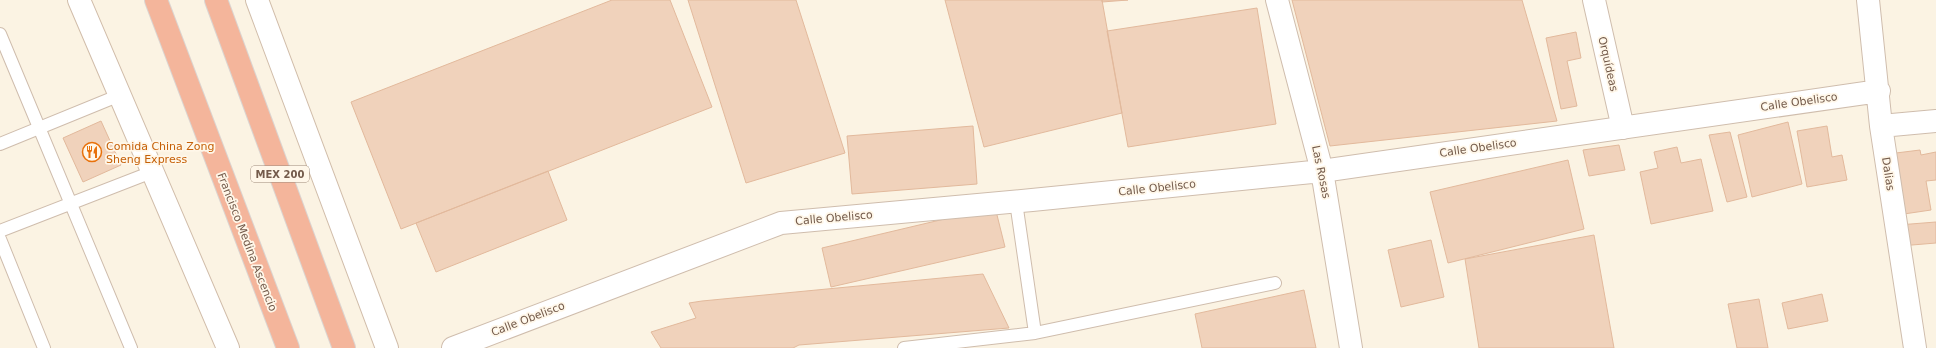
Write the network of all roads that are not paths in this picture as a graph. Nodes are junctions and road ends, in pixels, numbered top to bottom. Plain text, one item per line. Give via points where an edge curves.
1 (79, 0) edge
2 (156, 0) edge
3 (216, 0) edge
4 (257, 0) edge
5 (1276, 0) edge
6 (1594, 0) edge
7 (1868, 0) edge
8 (0, 34) edge
9 (1879, 91) junction
10 (120, 95) junction
11 (1936, 121) edge
12 (1881, 126) junction
13 (40, 127) junction
14 (1622, 128) junction
15 (0, 144) edge
16 (1322, 171) junction
17 (152, 172) junction
18 (1016, 202) junction
19 (72, 203) junction
20 (0, 231) edge
21 (0, 239) edge
22 (1275, 283) dead end
23 (1035, 333) junction
24 (44, 348) edge
25 (131, 348) edge
26 (228, 348) edge
27 (288, 348) edge
28 (344, 348) edge
29 (387, 348) edge
30 (453, 348) edge
31 (904, 348) edge
32 (1351, 348) edge
33 (1914, 348) edge

1 - 10 street
2 - 27 highway, Francisco Medina Ascencio
3 - 28 highway, MEX 200
4 - 29 street
5 - 16 street, Las Rosas
6 - 14 street, Orquídeas
7 - 9 street, Dalias
8 - 13 lane
9 - 12 street, Dalias
9 - 14 street, Calle Obelisco
10 - 13 lane
10 - 17 street
11 - 12 street
12 - 33 street, Dalias
13 - 15 lane
13 - 19 lane
14 - 16 street, Calle Obelisco
16 - 18 street, Calle Obelisco
16 - 32 street, Las Rosas
17 - 19 lane
17 - 26 street
18 - 23 lane
18 - 30 street, Calle Obelisco via 781,223
19 - 20 lane
19 - 25 lane
21 - 24 lane
22 - 23 lane
23 - 31 lane

